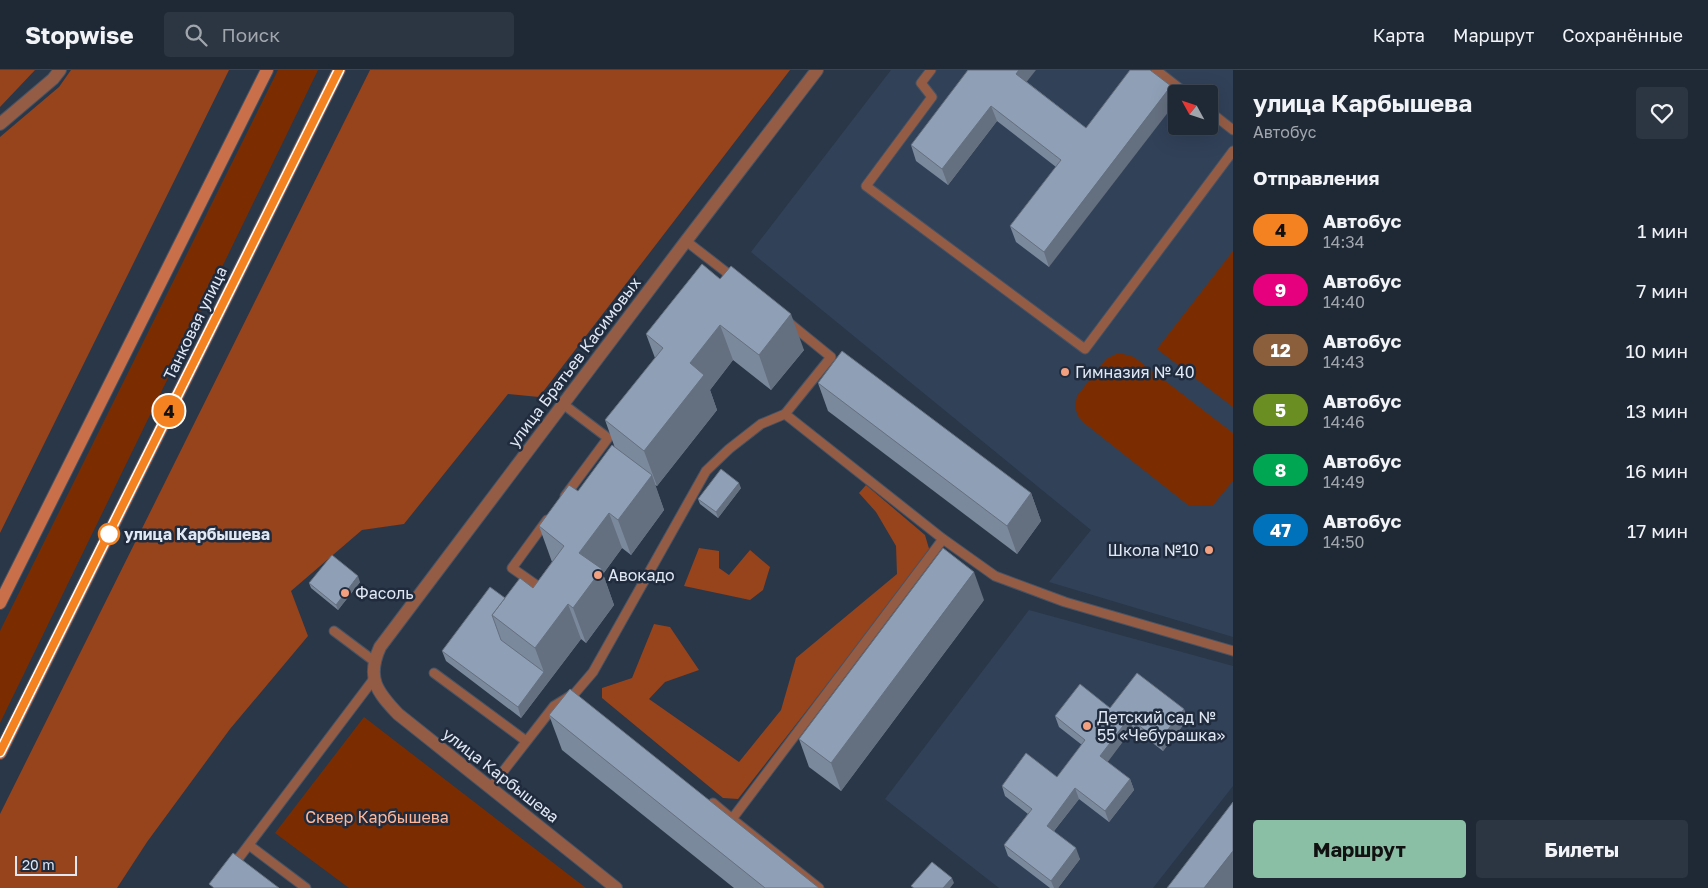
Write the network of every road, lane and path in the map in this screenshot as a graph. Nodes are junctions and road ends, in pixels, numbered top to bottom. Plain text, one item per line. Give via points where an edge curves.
1 (60, 70) edge
2 (267, 70) edge
3 (339, 70) edge
4 (817, 70) edge
5 (931, 70) edge
6 (1156, 70) edge
7 (1175, 85) edge
8 (1218, 118) edge
9 (0, 124) edge
10 (1233, 130) edge
11 (1233, 150) edge
12 (686, 241) junction
13 (742, 285) edge
14 (779, 315) edge
15 (563, 404) junction
16 (785, 414) junction
17 (943, 539) junction
18 (539, 587) edge
19 (0, 603) edge
20 (334, 631) dead end
21 (1233, 651) edge
22 (374, 661) junction
23 (434, 673) dead end
24 (373, 680) junction
25 (526, 741) junction
26 (0, 752) edge
27 (490, 787) junction
28 (705, 798) edge
29 (732, 818) junction
30 (249, 844) junction
31 (227, 874) edge
32 (306, 888) edge
33 (616, 888) edge
34 (819, 888) edge

1 - 9 street
2 - 19 main road
3 - 26 main road, Танковая улица
4 - 12 street, улица Братьев Касимовых
5 - 11 lane via 921,83 932,97 866,186 1085,349
6 - 7 lane
8 - 10 lane
12 - 13 lane
12 - 15 street, улица Братьев Касимовых
14 - 16 lane via 831,357
15 - 18 lane via 608,438 512,568
15 - 22 street, улица Братьев Касимовых via 380,647
16 - 17 lane
16 - 25 lane via 761,424 706,471 579,696 554,706
17 - 21 lane via 995,576 1065,602
17 - 29 lane
20 - 22 lane
22 - 24 street, улица Братьев Касимовых
23 - 25 lane
24 - 27 street, улица Карбышева via 386,702 398,714
24 - 30 lane
25 - 27 lane
27 - 33 street, улица Карбышева
28 - 29 lane
29 - 34 lane
30 - 31 lane
30 - 32 lane

